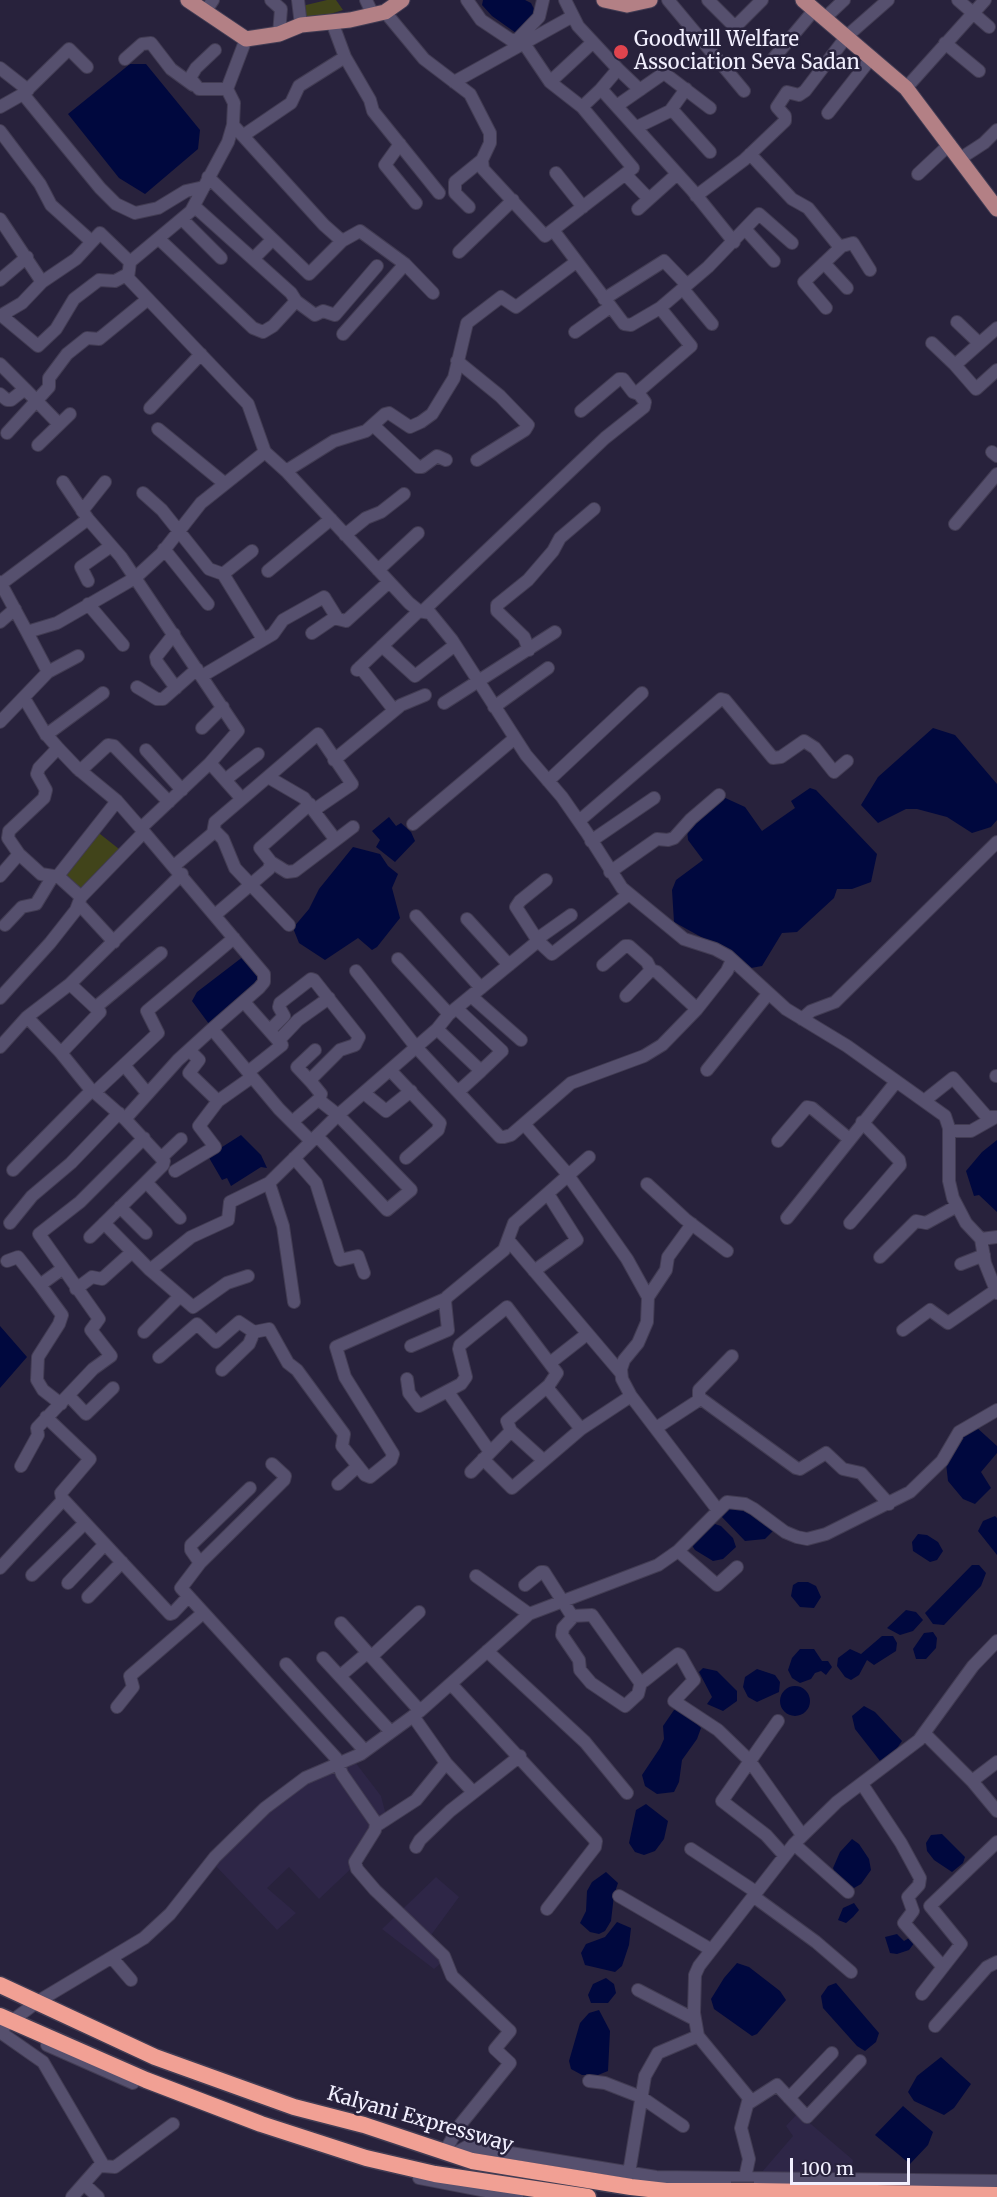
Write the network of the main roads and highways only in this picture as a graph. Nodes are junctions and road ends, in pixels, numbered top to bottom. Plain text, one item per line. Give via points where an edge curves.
1 (188, 0) edge
2 (402, 0) edge
3 (604, 0) edge
4 (650, 0) edge
5 (209, 6) edge
6 (812, 6) edge
7 (997, 209) edge
8 (0, 1985) edge
9 (3, 2024) edge
10 (742, 2189) edge
11 (997, 2195) edge
12 (588, 2197) edge

1 - 5 main road
2 - 5 main road via 379,13 301,25 279,34 246,39
3 - 4 main road via 627,5
6 - 7 main road via 906,88
8 - 10 highway, Kalyani Expressway via 154,2057 294,2107 472,2161 666,2191
9 - 12 highway, Kalyani Expressway via 261,2124 366,2158 435,2174
10 - 11 highway, Kalyani Expressway

